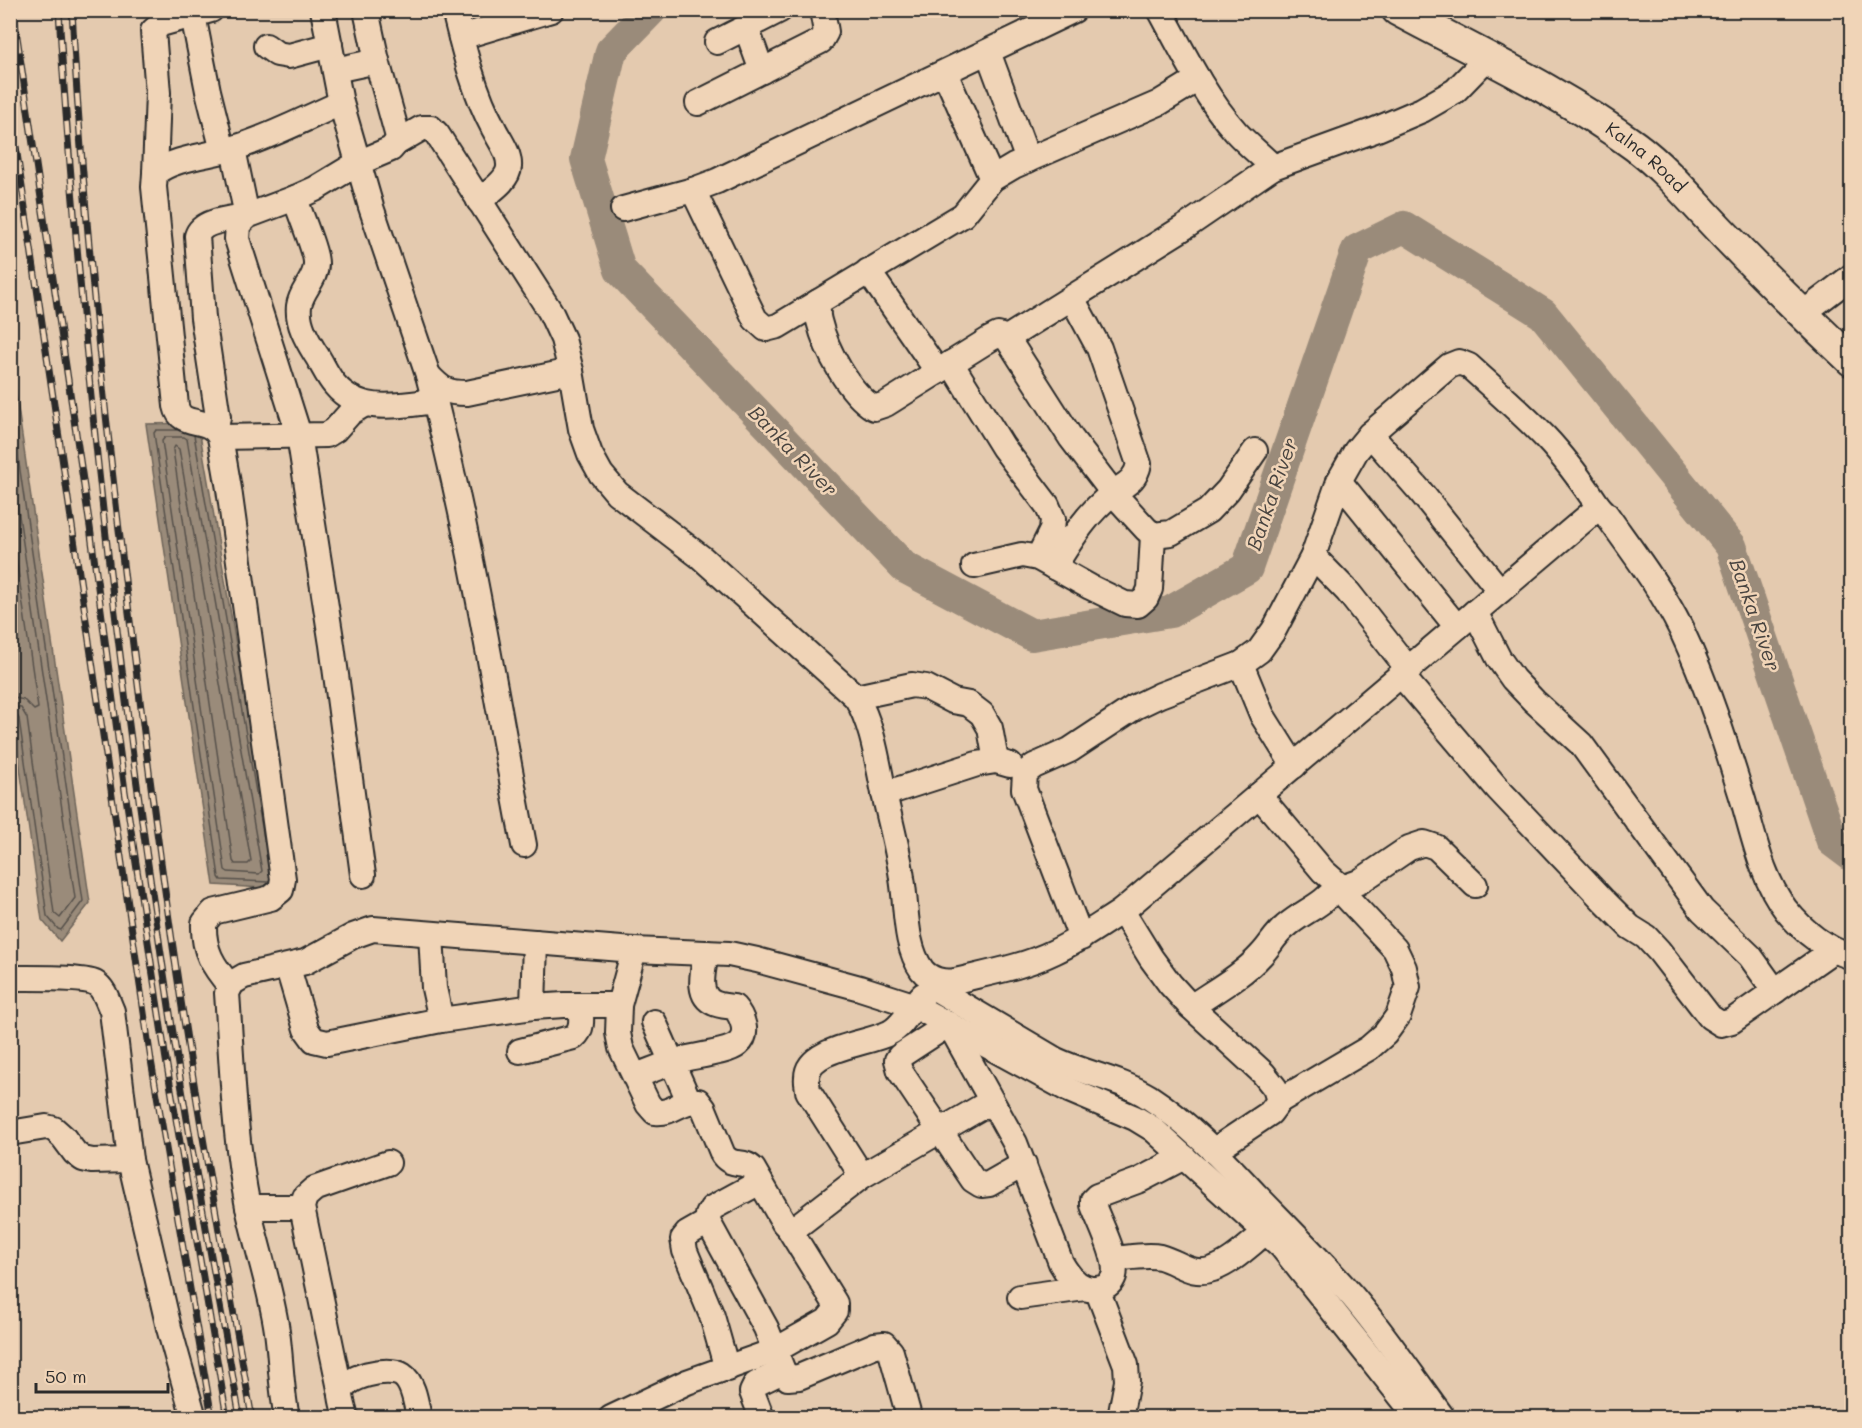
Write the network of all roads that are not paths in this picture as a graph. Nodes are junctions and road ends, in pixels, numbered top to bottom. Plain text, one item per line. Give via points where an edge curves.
1 (323, 10) edge
2 (366, 10) edge
3 (454, 10) edge
4 (551, 10) edge
5 (780, 10) edge
6 (822, 10) edge
7 (1074, 10) edge
8 (1160, 10) edge
9 (1397, 10) edge
10 (199, 12) edge
11 (746, 27) junction
12 (461, 37) junction
13 (717, 42) dead end
14 (330, 45) junction
15 (266, 46) dead end
16 (988, 52) junction
17 (1487, 58) junction
18 (377, 61) junction
19 (335, 70) junction
20 (762, 71) junction
21 (945, 73) junction
22 (1198, 79) junction
23 (341, 103) junction
24 (698, 103) dead end
25 (396, 143) junction
26 (228, 150) junction
27 (1028, 160) junction
28 (358, 163) junction
29 (1273, 167) junction
30 (155, 173) junction
31 (992, 179) junction
32 (693, 190) junction
33 (295, 198) junction
34 (479, 201) junction
35 (623, 209) dead end
36 (247, 216) junction
37 (868, 271) junction
38 (1851, 276) edge
39 (1072, 298) junction
40 (818, 302) junction
41 (1802, 314) junction
42 (1007, 338) junction
43 (1851, 361) edge
44 (944, 367) junction
45 (571, 371) junction
46 (428, 375) junction
47 (435, 401) junction
48 (365, 404) junction
49 (218, 433) junction
50 (1370, 434) junction
51 (299, 435) junction
52 (1255, 451) dead end
53 (1339, 481) junction
54 (1113, 493) junction
55 (1599, 507) junction
56 (1153, 535) junction
57 (1313, 556) junction
58 (1046, 562) junction
59 (974, 566) dead end
60 (1500, 591) junction
61 (1475, 612) junction
62 (1457, 627) junction
63 (1241, 664) junction
64 (1405, 673) junction
65 (856, 697) junction
66 (996, 761) junction
67 (1294, 766) junction
68 (1025, 773) junction
69 (884, 794) junction
70 (1259, 795) junction
71 (524, 845) dead end
72 (363, 875) dead end
73 (1475, 885) dead end
74 (1338, 886) junction
75 (1122, 911) junction
76 (431, 934) junction
77 (1081, 938) junction
78 (535, 942) junction
79 (634, 950) junction
80 (706, 953) junction
81 (1842, 954) edge
82 (288, 968) junction
83 (10, 978) edge
84 (934, 983) junction
85 (231, 986) junction
86 (1775, 991) junction
87 (580, 1005) junction
88 (620, 1005) junction
89 (913, 1005) junction
90 (533, 1007) junction
91 (1191, 1007) junction
92 (441, 1020) junction
93 (654, 1022) dead end
94 (949, 1024) junction
95 (519, 1051) dead end
96 (673, 1063) junction
97 (635, 1076) junction
98 (689, 1101) junction
99 (1279, 1101) junction
100 (990, 1102) junction
101 (940, 1131) junction
102 (10, 1133) edge
103 (1213, 1150) junction
104 (1184, 1157) junction
105 (130, 1160) junction
106 (388, 1163) dead end
107 (1024, 1164) junction
108 (862, 1176) junction
109 (760, 1182) junction
110 (248, 1207) junction
111 (302, 1207) junction
112 (708, 1222) junction
113 (788, 1227) junction
114 (1266, 1232) junction
115 (1114, 1259) junction
116 (1091, 1288) junction
117 (1020, 1297) dead end
118 (778, 1361) junction
119 (727, 1368) junction
120 (341, 1394) junction
121 (908, 1413) dead end
122 (194, 1418) edge
123 (287, 1418) edge
124 (346, 1418) edge
125 (419, 1418) edge
126 (611, 1418) edge
127 (762, 1418) edge
128 (1120, 1418) edge
129 (1418, 1418) edge
130 (1443, 1418) edge

1 - 14 street
2 - 18 street
3 - 12 street
4 - 12 street
5 - 11 street
6 - 20 street via 826,32 821,42
7 - 16 street
8 - 22 street
9 - 17 main road, Kalna Road
10 - 26 street via 208,91
10 - 30 street via 161,24 153,32 159,93
11 - 13 street
11 - 20 street
12 - 34 street via 485,113 508,156 509,169 504,179
14 - 15 street via 290,56 277,54
14 - 19 street
16 - 21 street
16 - 27 street
17 - 29 street via 1455,91 1422,110
17 - 41 main road, Kalna Road via 1594,118 1636,147
18 - 19 street
18 - 25 street via 398,137
19 - 23 street
20 - 24 street
21 - 31 street
21 - 32 street
22 - 27 street via 1159,103
22 - 29 street via 1236,132
23 - 26 street
23 - 28 street
25 - 28 street
25 - 34 street via 422,128 431,128
26 - 30 street via 164,166
26 - 36 street
27 - 31 street
28 - 33 street
28 - 46 street
29 - 39 street
30 - 49 street via 177,412 182,418 209,425
31 - 37 street via 963,215
32 - 35 street
32 - 40 street via 755,319 766,328 778,326
33 - 36 street
33 - 48 street via 317,261 315,276 299,305 306,339 335,384 347,396
34 - 45 street via 550,311 563,339
36 - 49 street via 205,225 197,237
36 - 51 street via 238,225 237,239
37 - 40 street
37 - 44 street
38 - 41 street
39 - 42 street
39 - 54 street via 1099,348 1139,464 1136,474
40 - 44 street via 818,319 839,368 863,402 874,408
41 - 43 main road, Kalna Road
42 - 44 street via 990,339
42 - 54 street via 1071,438
44 - 58 street via 1047,506 1053,519
45 - 46 street via 467,393 450,393
45 - 65 street via 581,429 590,454 617,493 702,558
46 - 47 street
47 - 48 street via 389,406
47 - 71 street via 466,535
48 - 51 street via 350,412 327,435
49 - 51 street
49 - 85 street via 283,879 281,890 271,898 213,912 204,923 210,958
50 - 53 street
50 - 55 street via 1449,366 1459,362 1469,366 1545,436
50 - 60 street
51 - 72 street
52 - 56 street via 1208,512 1171,533
53 - 57 street
53 - 62 street
54 - 56 street
54 - 58 street via 1093,509
55 - 60 street
55 - 81 street via 1656,587 1700,671 1766,876 1785,908 1808,934
56 - 58 street via 1150,590 1138,605 1125,604
57 - 63 street via 1274,630 1259,651
57 - 64 street via 1348,592
58 - 59 street via 1022,555
60 - 61 street
61 - 62 street
61 - 86 street via 1513,679 1581,744 1702,910 1749,956
62 - 64 street
63 - 67 street via 1262,714
63 - 68 street via 1135,707 1070,750
64 - 67 street
64 - 86 street via 1498,789 1604,902 1646,937 1710,1017 1721,1024 1732,1021
65 - 66 street via 912,685 969,704 982,714 990,728
65 - 69 street via 866,713
66 - 68 street
66 - 69 street
67 - 70 street
68 - 77 street via 1024,789
69 - 84 street via 913,954
70 - 74 street
70 - 75 street
73 - 74 street via 1436,847 1424,843 1409,848 1359,882
74 - 91 street via 1316,908 1280,931 1247,968
74 - 99 street via 1395,949 1408,987 1398,1016 1385,1034 1369,1048
75 - 77 street
75 - 91 street via 1151,958
76 - 78 street
76 - 82 street via 374,929
76 - 92 street via 434,988
77 - 84 street via 1029,962
78 - 79 street
78 - 90 street
79 - 80 street
79 - 88 street
80 - 89 street via 758,960
80 - 96 street via 702,986 705,997 714,1003 734,1006 744,1023 743,1036 732,1048
81 - 86 street
82 - 85 street via 244,976
82 - 92 street via 306,1029 314,1040 327,1043
83 - 105 street via 95,983 106,996 112,1011
84 - 89 street
84 - 103 street via 1056,1060 1150,1098
85 - 110 street via 227,993 239,1155
87 - 88 street
87 - 90 street
87 - 95 street via 581,1028 574,1037
88 - 97 street via 621,1048
89 - 94 street
89 - 108 street via 890,1033 827,1053 813,1062 806,1075 808,1091
90 - 92 street
91 - 99 street via 1263,1073
93 - 96 street
94 - 100 street
94 - 101 street via 897,1060 900,1071
94 - 104 street via 1069,1090 1135,1118
96 - 97 street
96 - 98 street
97 - 98 street via 655,1112 664,1113
98 - 109 street via 698,1101 704,1109 728,1161 748,1165
99 - 103 street via 1270,1113
100 - 101 street
100 - 107 street
101 - 107 street via 981,1185
101 - 108 street
102 - 105 street via 46,1127 54,1129 83,1159
103 - 130 street via 1354,1298
104 - 114 street
104 - 115 street via 1093,1200
105 - 122 street
106 - 111 street via 314,1189 305,1197
107 - 116 street via 1068,1276
108 - 113 street via 796,1227
109 - 112 street via 712,1208
109 - 113 street
110 - 111 street
110 - 123 street via 271,1297
111 - 120 street
112 - 118 street via 766,1328
112 - 119 street via 683,1239
113 - 118 street via 836,1303 827,1321
114 - 115 street via 1211,1270 1193,1272 1161,1257
114 - 129 street
115 - 116 street via 1114,1276 1109,1284
116 - 117 street
116 - 128 street via 1126,1365
118 - 119 street
118 - 121 street via 788,1378 799,1377 884,1344 891,1352
118 - 127 street via 752,1392
119 - 126 street
120 - 124 street
120 - 125 street via 346,1384 358,1377 392,1371 403,1375 411,1386

